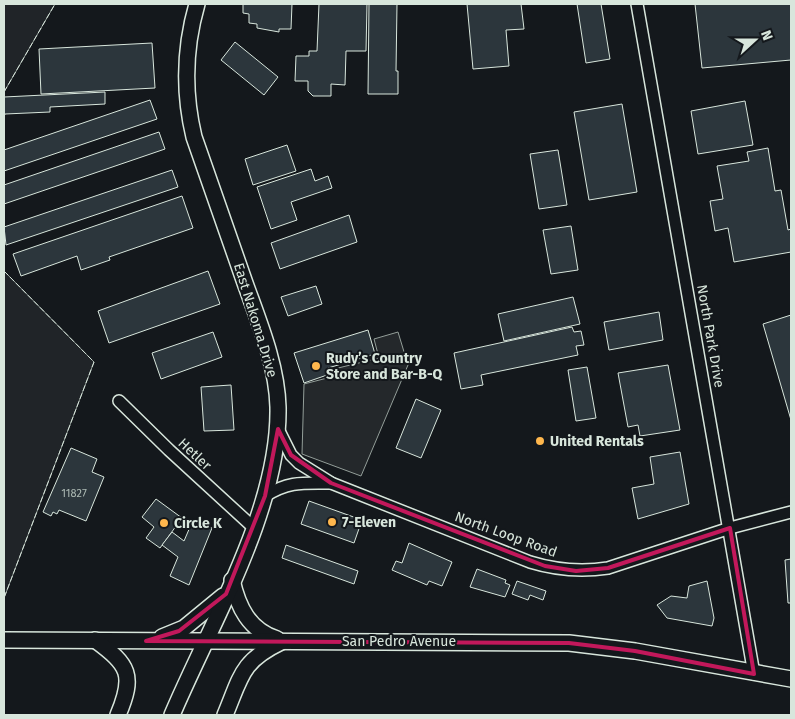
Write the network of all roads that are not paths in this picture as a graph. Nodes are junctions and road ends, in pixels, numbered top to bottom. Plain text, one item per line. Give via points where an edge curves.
1 (197, 4) edge
2 (637, 4) edge
3 (119, 401) dead end
4 (278, 430) junction
5 (331, 483) junction
6 (265, 496) junction
7 (791, 512) edge
8 (253, 527) junction
9 (730, 528) junction
10 (229, 587) junction
11 (4, 640) edge
12 (95, 640) junction
13 (206, 640) junction
14 (146, 641) junction
15 (283, 641) junction
16 (754, 674) junction
17 (791, 679) edge
18 (118, 715) edge
19 (172, 715) edge
20 (225, 715) edge

1 - 4 main road, East Nakoma Drive via 186,48 187,108 270,359 278,405
2 - 9 street, North Park Drive
3 - 8 street, Hetler
4 - 5 street, North Loop Road via 291,455
4 - 6 main road, East Nakoma Drive
5 - 6 street, North Loop Road via 297,482
5 - 9 street, North Loop Road via 530,562 560,569 608,568
6 - 8 main road, East Nakoma Drive
7 - 9 street, North Loop Road
8 - 10 main road, East Nakoma Drive
9 - 16 street, North Park Drive
10 - 13 main road, East Nakoma Drive
10 - 14 main road via 179,631
10 - 15 main road via 248,620 259,631
11 - 12 main road, San Pedro Avenue
12 - 14 main road, San Pedro Avenue
12 - 18 main road via 118,658 126,669 128,688
13 - 14 main road, San Pedro Avenue
13 - 15 main road, San Pedro Avenue
13 - 19 main road, East Nakoma Drive
15 - 16 main road, San Pedro Avenue via 576,643
15 - 20 main road via 259,654 245,670
16 - 17 main road, San Pedro Avenue

